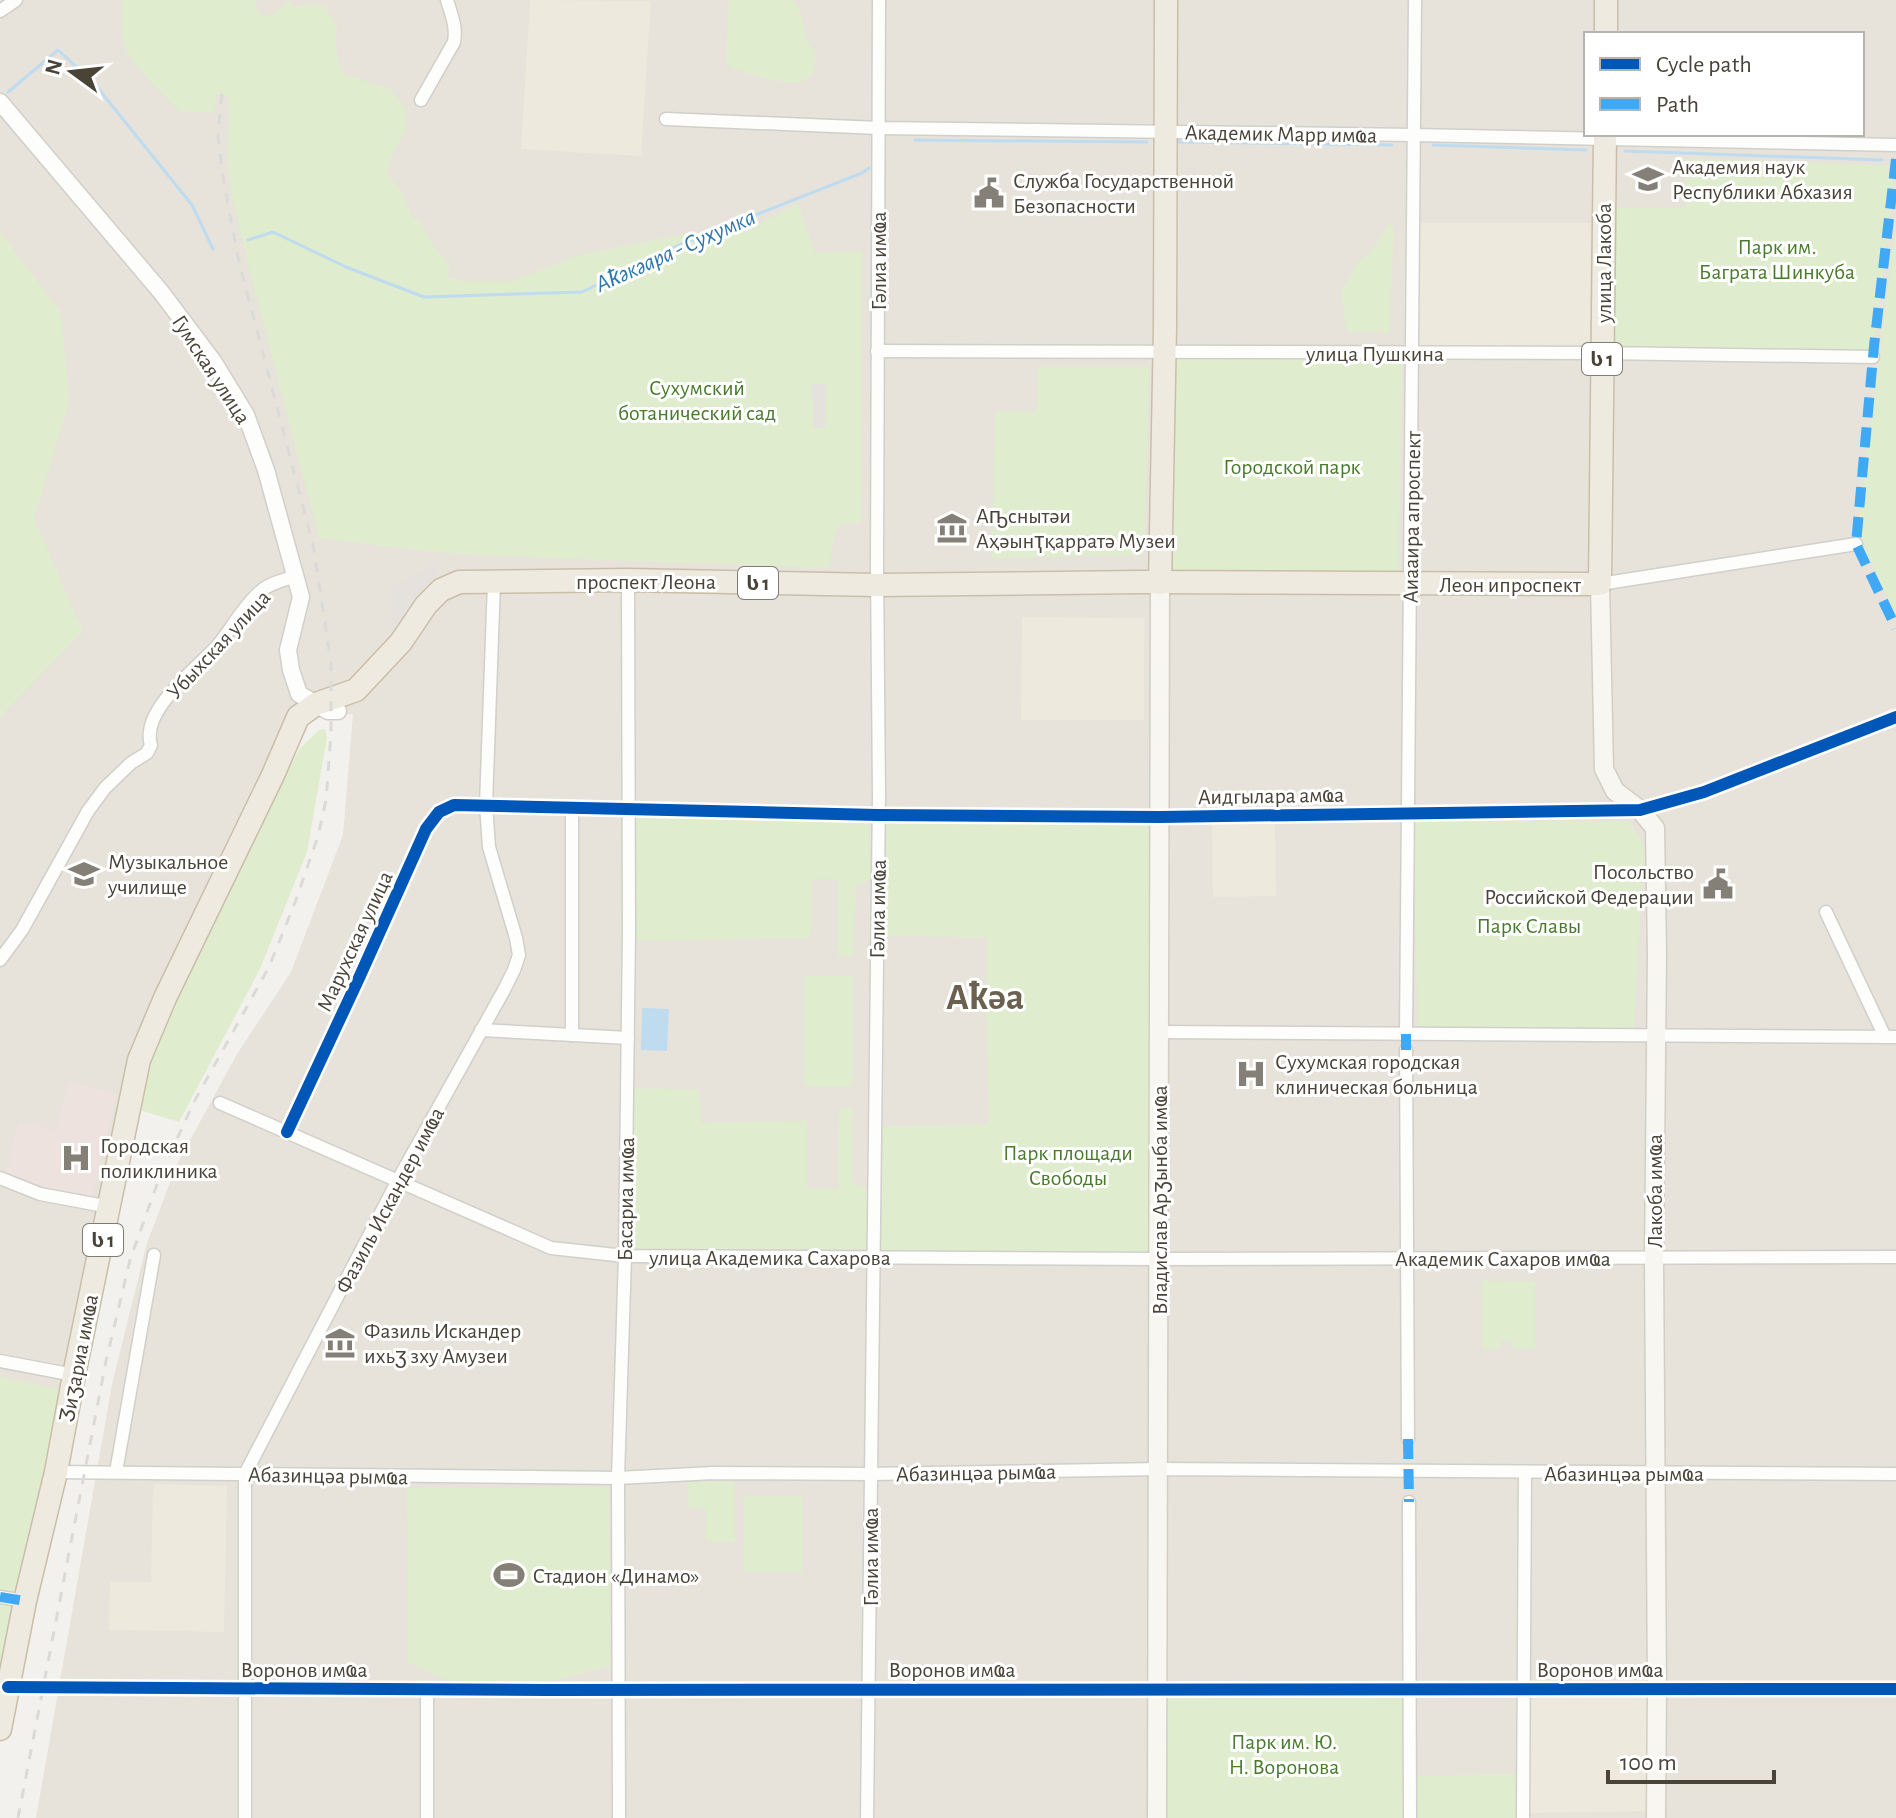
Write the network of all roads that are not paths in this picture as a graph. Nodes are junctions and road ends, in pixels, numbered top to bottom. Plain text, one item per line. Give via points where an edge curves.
1 (16, 0) edge
2 (447, 0) edge
3 (879, 0) edge
4 (1166, 0) edge
5 (1415, 0) edge
6 (1606, 0) edge
7 (0, 11) edge
8 (1606, 32) edge
9 (421, 100) dead end
10 (0, 102) edge
11 (666, 119) dead end
12 (879, 128) junction
13 (1165, 131) junction
14 (1414, 135) junction
15 (1584, 136) edge
16 (1605, 136) edge
17 (1896, 145) edge
18 (877, 351) junction
19 (1164, 352) junction
20 (1412, 353) junction
21 (1602, 353) junction
22 (1873, 357) dead end
23 (1856, 544) dead end
24 (296, 576) junction
25 (628, 580) junction
26 (494, 582) junction
27 (1160, 583) junction
28 (1410, 584) junction
29 (1600, 584) junction
30 (877, 585) junction
31 (390, 654) junction
32 (304, 705) junction
33 (338, 711) junction
34 (1896, 717) edge
35 (273, 775) junction
36 (486, 805) junction
37 (572, 808) junction
38 (630, 810) junction
39 (1640, 810) junction
40 (1408, 813) junction
41 (878, 815) junction
42 (1160, 817) junction
43 (1826, 912) dead end
44 (0, 960) edge
45 (481, 1030) junction
46 (1159, 1032) junction
47 (1406, 1034) junction
48 (572, 1035) junction
49 (1655, 1036) junction
50 (1891, 1037) edge
51 (628, 1038) junction
52 (1406, 1050) dead end
53 (220, 1103) dead end
54 (287, 1132) junction
55 (0, 1178) edge
56 (398, 1180) junction
57 (110, 1207) junction
58 (154, 1255) dead end
59 (625, 1256) junction
60 (874, 1257) junction
61 (1896, 1257) edge
62 (1407, 1258) junction
63 (1654, 1258) junction
64 (1159, 1259) junction
65 (0, 1361) edge
66 (74, 1375) junction
67 (1408, 1439) dead end
68 (1158, 1469) junction
69 (56, 1472) junction
70 (116, 1472) junction
71 (1525, 1472) junction
72 (1656, 1473) junction
73 (245, 1474) junction
74 (871, 1474) junction
75 (1896, 1474) edge
76 (618, 1478) junction
77 (1409, 1502) dead end
78 (0, 1597) edge
79 (25, 1601) junction
80 (8, 1687) junction
81 (244, 1689) junction
82 (427, 1689) junction
83 (617, 1689) junction
84 (869, 1689) junction
85 (1524, 1689) junction
86 (1657, 1689) junction
87 (1896, 1689) edge
88 (1158, 1690) junction
89 (1410, 1690) junction
90 (0, 1729) edge
91 (245, 1818) edge
92 (427, 1818) edge
93 (619, 1818) edge
94 (867, 1818) edge
95 (1157, 1818) edge
96 (1410, 1818) edge
97 (1523, 1818) edge
98 (1656, 1818) edge

1 - 7 street
2 - 9 street via 454,42
3 - 12 street, Гәлиа имҩа
4 - 13 highway
5 - 14 street, Аиааира апроспект
6 - 8 highway
10 - 24 street, Гумская улица via 213,361 246,415
11 - 12 street, Академик Марр имҩа
12 - 13 street, Академик Марр имҩа
12 - 18 street, Гәлиа имҩа
13 - 14 street, Академик Марр имҩа
13 - 19 highway
14 - 15 street, Академик Марр имҩа
14 - 20 street, Аиааира апроспект
16 - 17 street, Академик Марр имҩа
16 - 21 highway, улица Лакоба / ს 1
18 - 19 street, улица Пушкина
18 - 30 street, Гәлиа имҩа
19 - 20 street, улица Пушкина
19 - 27 highway
20 - 21 street, улица Пушкина
20 - 28 street, Аиааира апроспект
21 - 22 street, улица Пушкина
21 - 29 highway, улица Лакоба / ს 1
23 - 29 street, Леон ипроспект
24 - 32 street, Гумская улица via 301,597 288,650
24 - 44 street, Убыхская улица via 256,596 165,700 148,735 147,753 105,788 88,811
25 - 26 highway, проспект Леона / ს 1
25 - 30 highway, проспект Леона / ს 1
25 - 38 street, Басариа имҩа
26 - 31 highway, проспект Леона / ს 1 via 459,582 441,590
26 - 36 street, Фазиль Искандер имҩа
27 - 28 highway, Леон ипроспект / ს 1
27 - 30 highway, проспект Леона / ს 1
27 - 42 main road, Владислав Арӡынба имҩа
28 - 29 highway, Леон ипроспект / ს 1
28 - 40 street, Аиааира апроспект
29 - 39 main road, Лакоба имҩа via 1604,769 1615,791
30 - 41 street, Гәлиа имҩа
31 - 32 highway, проспект Леона / ს 1 via 356,690
31 - 33 highway, ს 1 via 366,696
32 - 33 street
32 - 35 highway, ს 1
33 - 35 highway, ს 1 via 300,734
34 - 39 street, Аидгылара амҩа via 1718,787
35 - 57 highway, Ӡиӡариа имҩа / ს 1 via 139,1060
36 - 37 street, Марухская улица
36 - 45 street, Фазиль Искандер имҩа via 489,847 519,955
36 - 54 street, Марухская улица via 454,805 439,812 426,829
37 - 38 street, Аидгылара амҩа
37 - 48 street
38 - 41 street, Аидгылара амҩа
38 - 51 street, Басариа имҩа
39 - 40 street, Аидгылара амҩа
39 - 49 main road, Лакоба имҩа via 1655,828
40 - 42 street, Аидгылара амҩа
40 - 47 street, Аиааира апроспект
41 - 42 street, Аидгылара амҩа
41 - 60 street, Гәлиа имҩа
42 - 46 main road, Владислав Арӡынба имҩа
43 - 50 street
45 - 48 street
45 - 56 street, Фазиль Искандер имҩа
46 - 47 street
46 - 64 main road, Владислав Арӡынба имҩа
47 - 49 street
48 - 51 street
49 - 50 street
49 - 63 main road, Лакоба имҩа
51 - 59 street, Басариа имҩа
52 - 62 street
53 - 54 street, улица Академика Сахарова
54 - 56 street, улица Академика Сахарова
55 - 57 street via 40,1194
56 - 59 street, улица Академика Сахарова via 551,1248
56 - 73 street, Фазиль Искандер имҩа
57 - 66 highway, Ӡиӡариа имҩа / ს 1
58 - 70 street
59 - 60 street, улица Академика Сахарова
59 - 76 street, Басариа имҩа
60 - 64 street, улица Академика Сахарова
60 - 74 street, Гәлиа имҩа
61 - 63 street, Академик Сахаров имҩа
62 - 63 street, Академик Сахаров имҩа
62 - 64 street, Академик Сахаров имҩа
62 - 67 street
63 - 72 main road, Лакоба имҩа
64 - 68 main road, Владислав Арӡынба имҩа
65 - 66 street
66 - 69 highway, Ӡиӡариа имҩа / ს 1
68 - 71 street, Абазинцәа рымҩа
68 - 74 street, Абазинцәа рымҩа
68 - 88 main road, Владислав Арӡынба имҩа
69 - 70 street, Абазинцәа рымҩа
69 - 79 highway, Ӡиӡариа имҩа / ს 1
70 - 73 street, Абазинцәа рымҩа
71 - 72 street, Абазинцәа рымҩа
71 - 85 street
72 - 75 street, Абазинцәа рымҩа
72 - 86 main road, Лакоба имҩа
73 - 76 street, Абазинцәа рымҩа
73 - 81 street, Фазиль Искандер имҩа
74 - 76 street, Абазинцәа рымҩа
74 - 84 street, Гәлиа имҩа
76 - 83 street, Басариа имҩа
77 - 89 street
78 - 79 street
79 - 80 highway, Ӡиӡариа имҩа / ს 1
80 - 81 street, Воронов имҩа
80 - 90 highway, Ӡиӡариа имҩа / ს 1
81 - 82 street, Воронов имҩа
81 - 91 street, Фазиль Искандер имҩа
82 - 83 street, Воронов имҩа
82 - 92 street
83 - 84 street, Воронов имҩа
83 - 93 street, Басариа имҩа
84 - 88 street, Воронов имҩа
84 - 94 street, Гәлиа имҩа
85 - 86 street, Воронов имҩа
85 - 89 street, Воронов имҩа
85 - 97 street
86 - 87 street, Воронов имҩа
86 - 98 main road, Лакоба имҩа
88 - 89 street, Воронов имҩа
88 - 95 main road, Владислав Арӡынба имҩа
89 - 96 street

